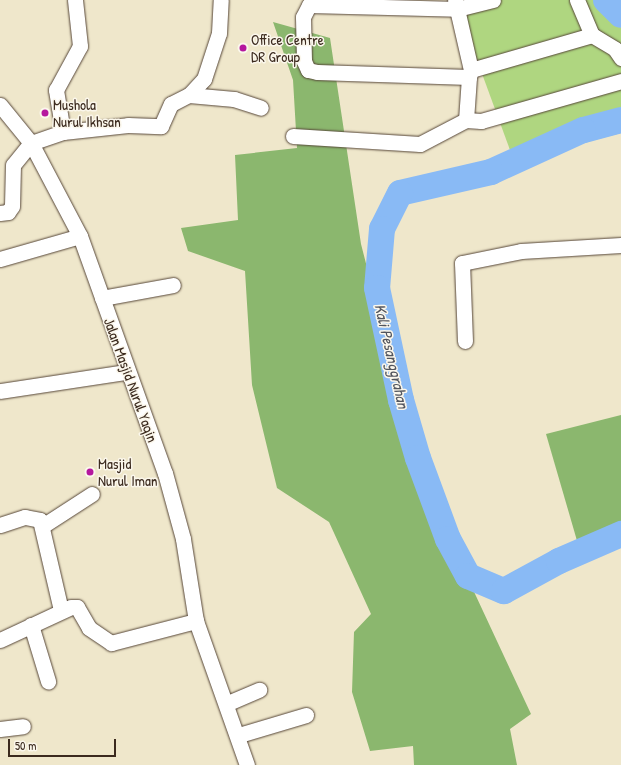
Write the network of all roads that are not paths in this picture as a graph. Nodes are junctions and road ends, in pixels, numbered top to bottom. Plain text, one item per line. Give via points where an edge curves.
1 (75, 0) edge
2 (222, 0) edge
3 (493, 0) edge
4 (578, 0) edge
5 (456, 5) edge
6 (592, 35) junction
7 (621, 58) edge
8 (470, 74) junction
9 (621, 81) edge
10 (189, 96) junction
11 (0, 104) edge
12 (261, 108) dead end
13 (466, 120) junction
14 (63, 132) junction
15 (293, 136) dead end
16 (31, 142) junction
17 (0, 213) edge
18 (80, 236) junction
19 (621, 245) edge
20 (0, 259) edge
21 (173, 285) dead end
22 (102, 298) junction
23 (465, 341) dead end
24 (126, 372) junction
25 (0, 391) edge
26 (92, 494) dead end
27 (0, 525) edge
28 (44, 525) junction
29 (61, 610) junction
30 (196, 621) junction
31 (31, 625) junction
32 (0, 640) edge
33 (48, 681) dead end
34 (259, 690) dead end
35 (228, 704) junction
36 (306, 715) dead end
37 (22, 726) dead end
38 (0, 729) edge
39 (239, 735) junction
40 (247, 765) edge

1 - 14 street via 80,46 56,90
2 - 10 street via 219,34 204,79
3 - 5 street
4 - 6 street
5 - 8 street
5 - 8 street via 309,5 303,17 304,62 308,70 317,72
6 - 7 street via 614,48
6 - 8 street
8 - 13 street
9 - 13 street via 481,121
10 - 12 street via 234,99
10 - 14 street via 171,104 161,126 128,125
11 - 16 street, Jalan Masjid Nurul Yaqin
13 - 15 street via 420,144
14 - 16 street
16 - 17 street via 13,165 12,206 8,212
16 - 18 street, Jalan Masjid Nurul Yaqin
18 - 20 street
18 - 22 street, Jalan Masjid Nurul Yaqin
19 - 23 street via 521,251 462,263
21 - 22 street
22 - 24 street, Jalan Masjid Nurul Yaqin
24 - 25 street
24 - 30 street, Jalan Masjid Nurul Yaqin via 165,473 183,539
26 - 28 street
27 - 28 street via 25,517 35,517
28 - 29 street
29 - 30 street via 77,607 89,628 112,643
29 - 31 street
30 - 35 street, Jalan Masjid Nurul Yaqin
31 - 32 street
31 - 33 street
34 - 35 street
35 - 39 street, Jalan Masjid Nurul Yaqin
36 - 39 street
37 - 38 street
39 - 40 street, Jalan Masjid Nurul Yaqin

